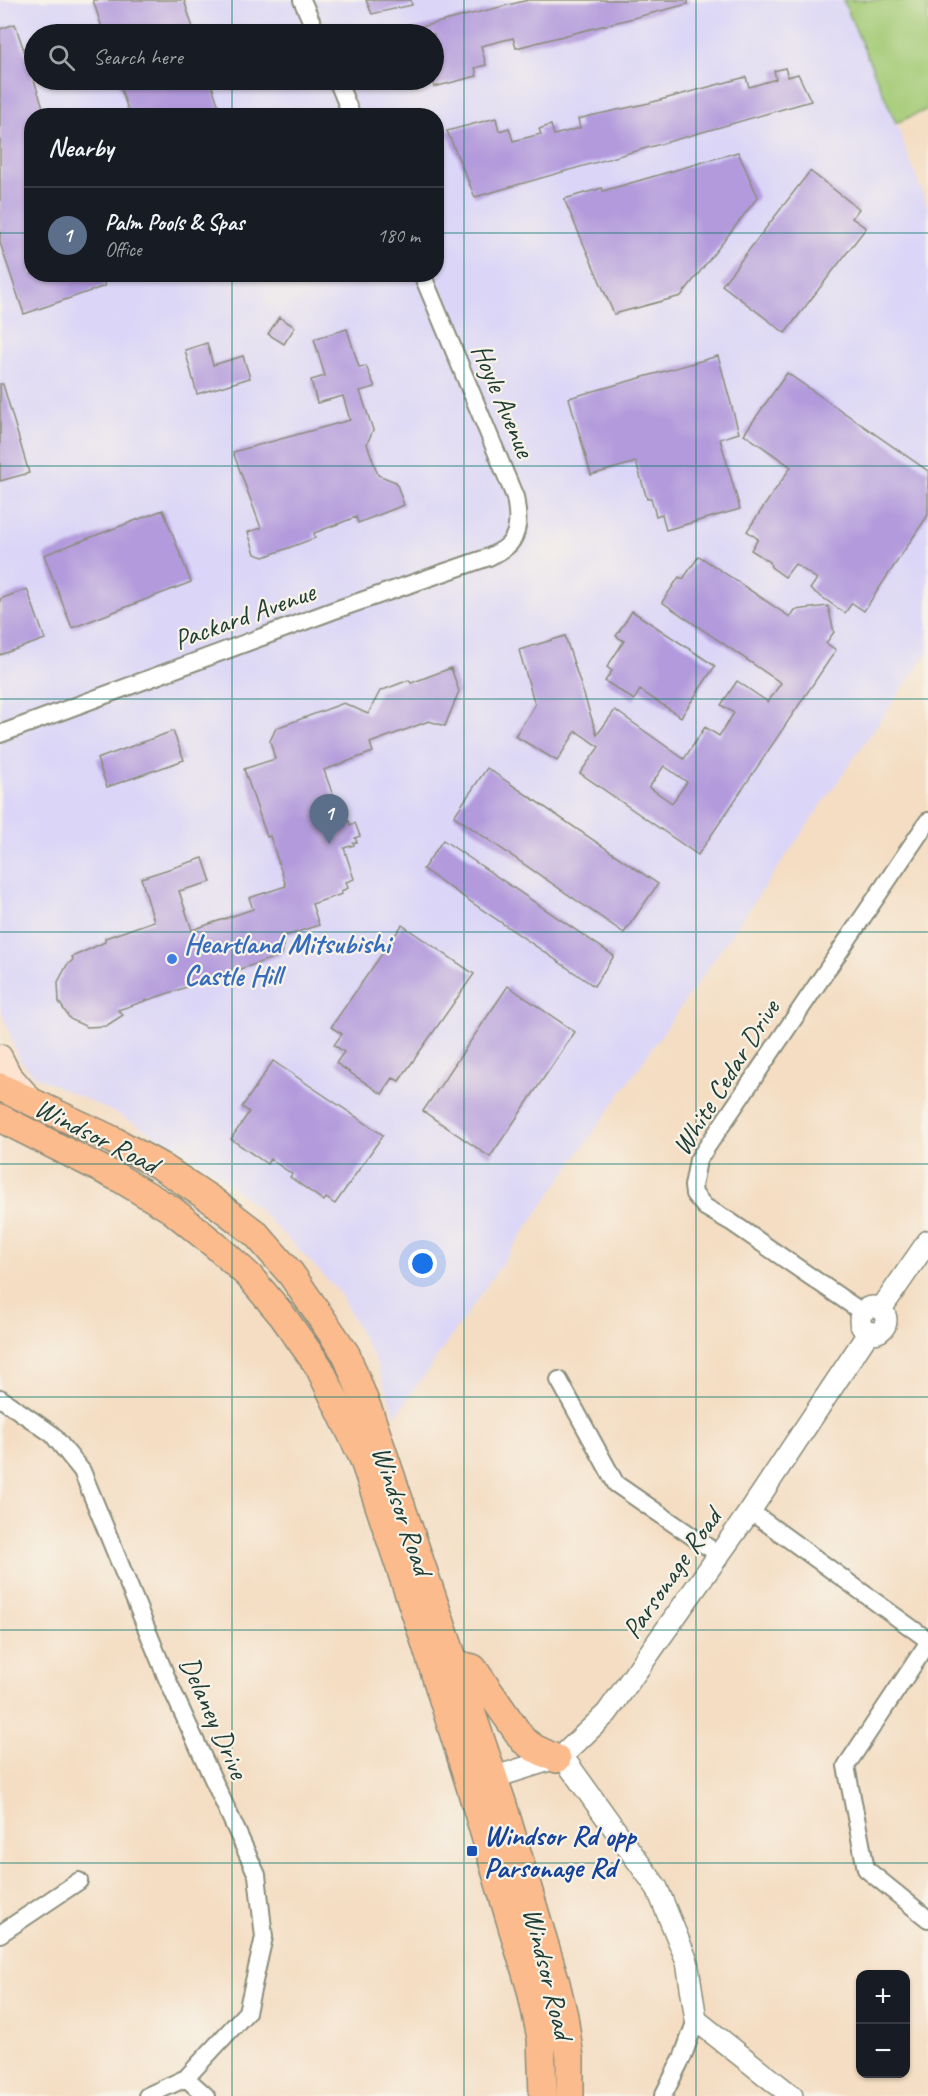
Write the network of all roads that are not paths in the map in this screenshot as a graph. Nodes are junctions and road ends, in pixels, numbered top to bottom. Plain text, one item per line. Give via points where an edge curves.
1 (302, 0) edge
2 (313, 24) edge
3 (341, 90) edge
4 (349, 108) edge
5 (425, 282) edge
6 (507, 547) joint
7 (0, 734) edge
8 (928, 821) edge
9 (0, 1057) edge
10 (0, 1087) edge
11 (32, 1101) junction
12 (0, 1118) edge
13 (928, 1241) edge
14 (871, 1318) junction
15 (558, 1380) dead end
16 (0, 1398) edge
17 (750, 1511) junction
18 (718, 1554) junction
19 (928, 1642) edge
20 (453, 1663) junction
21 (560, 1757) junction
22 (482, 1782) junction
23 (79, 1881) dead end
24 (928, 1919) edge
25 (0, 1934) edge
26 (696, 2020) junction
27 (186, 2078) junction
28 (147, 2096) edge
29 (206, 2096) edge
30 (543, 2096) edge
31 (570, 2096) edge
32 (663, 2096) edge
33 (792, 2096) edge

1 - 2 street
3 - 4 street
5 - 6 street, Hoyle Avenue via 515,497 516,533
6 - 7 street, Packard Avenue via 489,557
8 - 14 street, White Cedar Drive via 698,1160 693,1186 694,1194 705,1207
9 - 11 main road via 9,1075
10 - 11 main road, Windsor Road
11 - 20 main road, Windsor Road via 152,1161 205,1195 256,1234 291,1274 346,1354 371,1417
12 - 22 main road, Windsor Road via 119,1178 172,1210 249,1276 282,1315 319,1367 363,1458 424,1639
13 - 14 street, Parsonage Road
14 - 17 street, Parsonage Road
15 - 18 street via 616,1484
16 - 27 street, Delaney Drive via 52,1434 82,1471 168,1681 258,1875 264,1937 247,2012
17 - 18 street, Parsonage Road
17 - 19 street
18 - 21 street, Parsonage Road via 607,1713
19 - 24 street via 846,1766 866,1869
20 - 21 main road via 473,1668 523,1740
20 - 22 main road, Windsor Road
21 - 22 street, Parsonage Road
21 - 26 street via 657,1888 687,1961
22 - 30 main road, Windsor Road via 541,2038
22 - 31 main road, Windsor Road via 555,1979 570,2058
23 - 25 street
26 - 32 street
26 - 33 street
27 - 28 street
27 - 29 street

